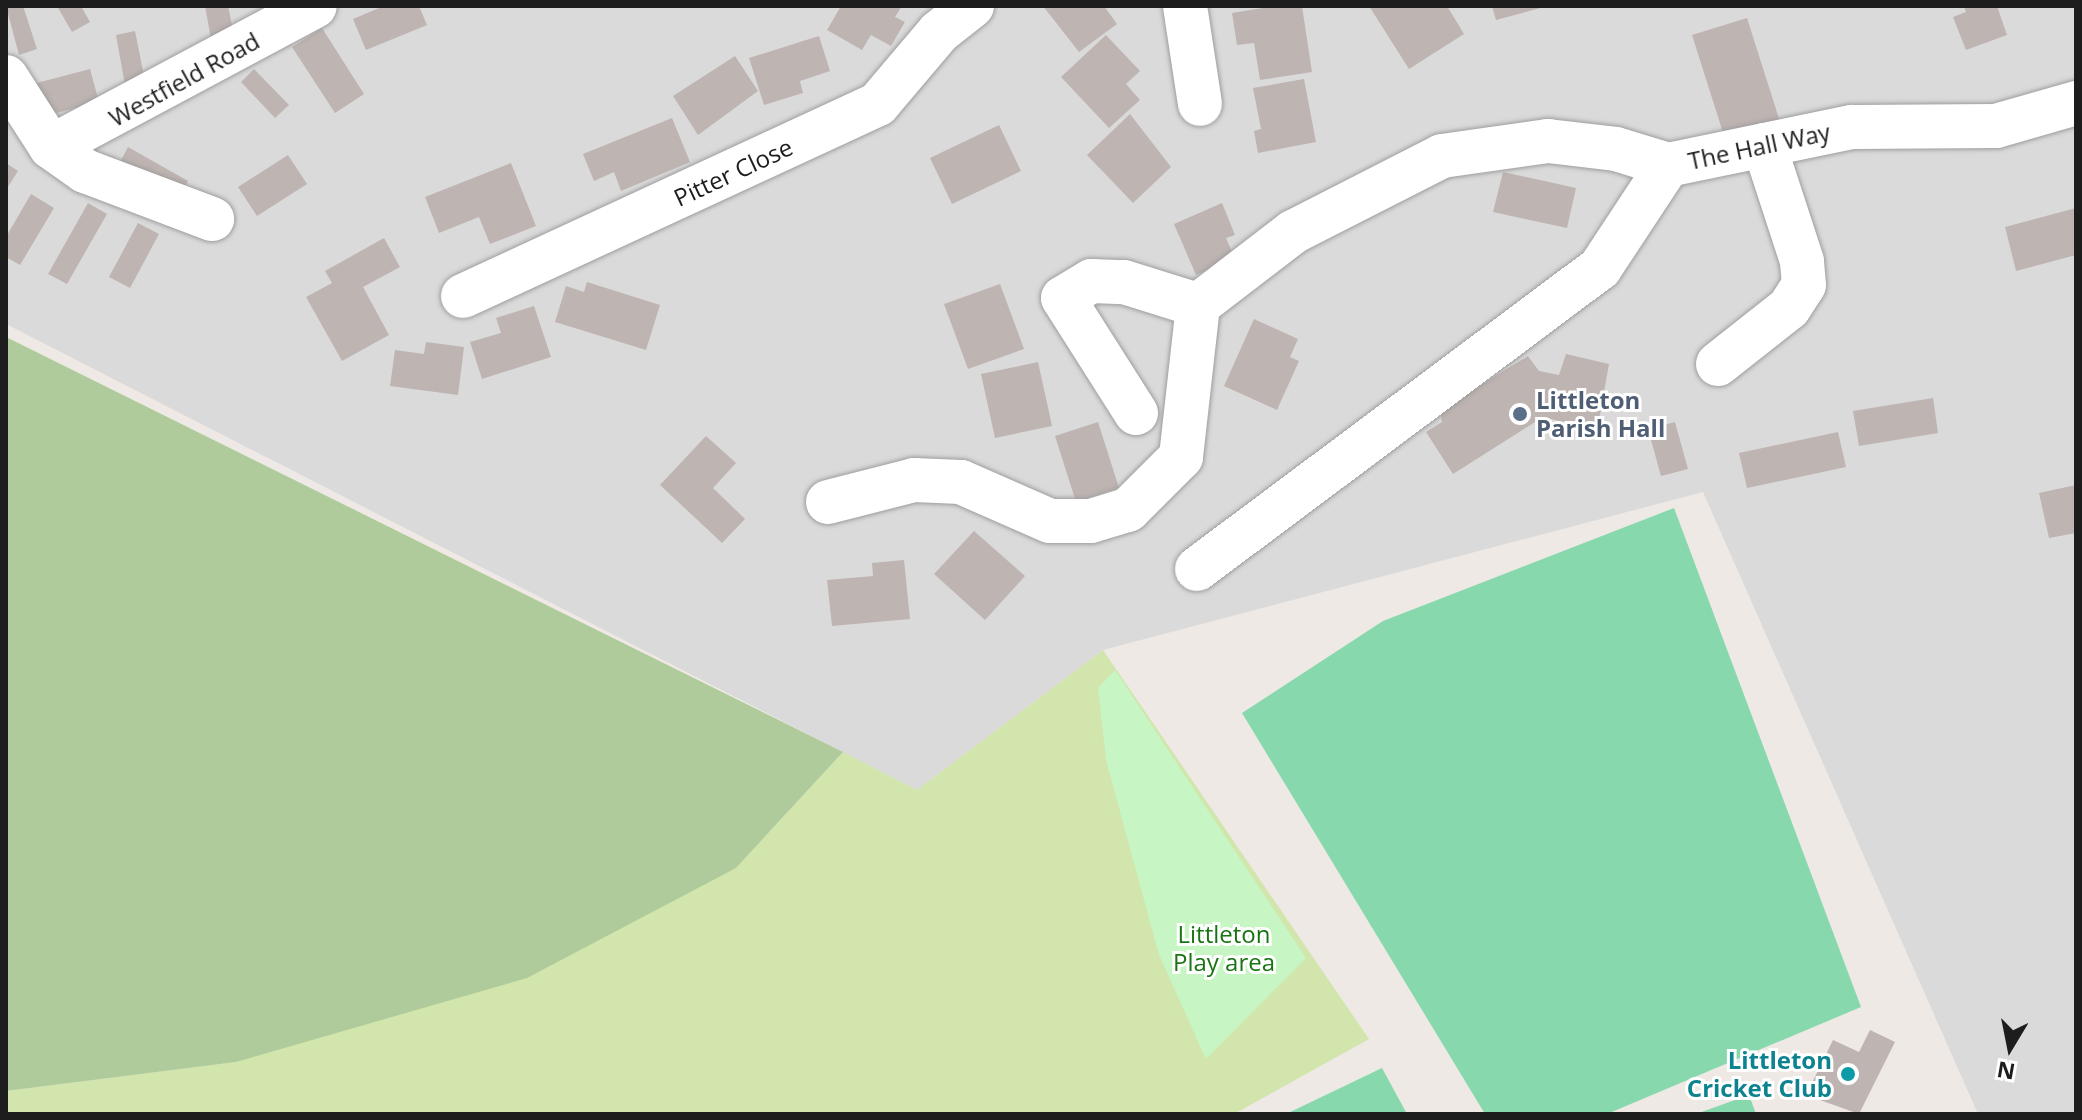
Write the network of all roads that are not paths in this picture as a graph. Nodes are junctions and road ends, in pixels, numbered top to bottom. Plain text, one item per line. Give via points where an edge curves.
1 (315, 6) edge
2 (972, 6) edge
3 (1185, 6) edge
4 (6, 77) edge
5 (2076, 103) edge
6 (1200, 104) dead end
7 (1764, 145) junction
8 (51, 147) junction
9 (1668, 165) junction
10 (212, 219) dead end
11 (463, 296) dead end
12 (1198, 305) junction
13 (1718, 364) dead end
14 (1136, 413) dead end
15 (828, 502) dead end
16 (1197, 569) dead end

1 - 8 street, Westfield Road
2 - 11 street, Pitter Close via 939,32 878,104
3 - 6 street
4 - 8 street
5 - 7 street, The Hall Way via 1996,126 1852,127
7 - 9 street, The Hall Way
7 - 13 street via 1802,261 1804,285 1789,308
8 - 10 street via 85,171
9 - 12 street, The Hall Way via 1616,149 1548,141 1442,156 1293,232
9 - 16 street via 1600,268
12 - 14 street via 1124,282 1091,281 1063,298
12 - 15 street via 1197,357 1181,457 1128,510 1091,521 1050,521 961,482 914,480

